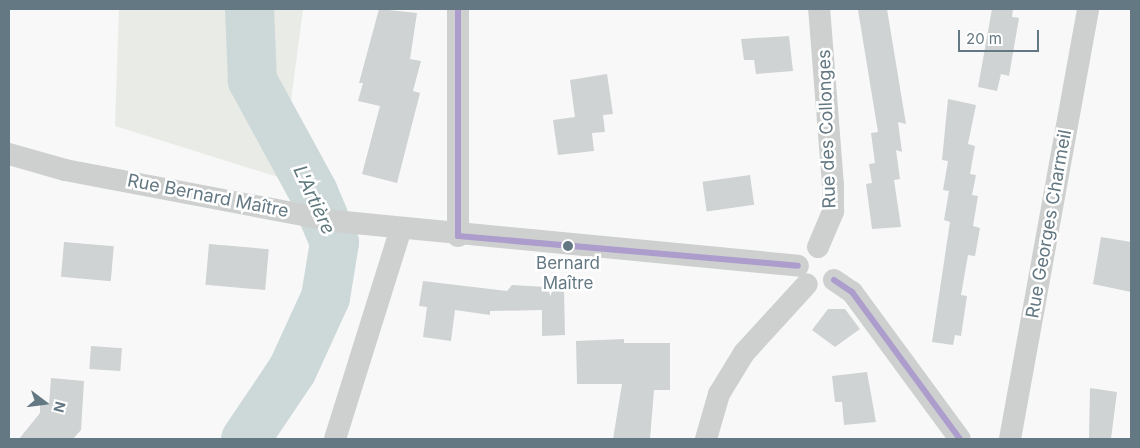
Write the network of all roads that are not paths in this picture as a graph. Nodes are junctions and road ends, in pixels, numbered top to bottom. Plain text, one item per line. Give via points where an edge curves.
1 (458, 9) edge
2 (819, 9) edge
3 (1088, 9) edge
4 (9, 154) edge
5 (401, 228) junction
6 (458, 236) junction
7 (818, 247) junction
8 (802, 275) junction
9 (834, 280) junction
10 (335, 439) edge
11 (706, 439) edge
12 (960, 439) edge
13 (1010, 439) edge

1 - 6 street
2 - 7 street, Rue des Collonges via 833,211
3 - 13 street, Rue Georges Charmeil
4 - 5 street, Rue Bernard Maître via 65,170 334,221
5 - 6 street, Rue Bernard Maître
5 - 10 street
6 - 8 street, Rue Bernard Maître
7 - 8 street via 802,255
7 - 9 street via 830,251 838,262
8 - 9 street via 824,287
8 - 11 street via 744,353 719,394
9 - 12 street via 852,292

